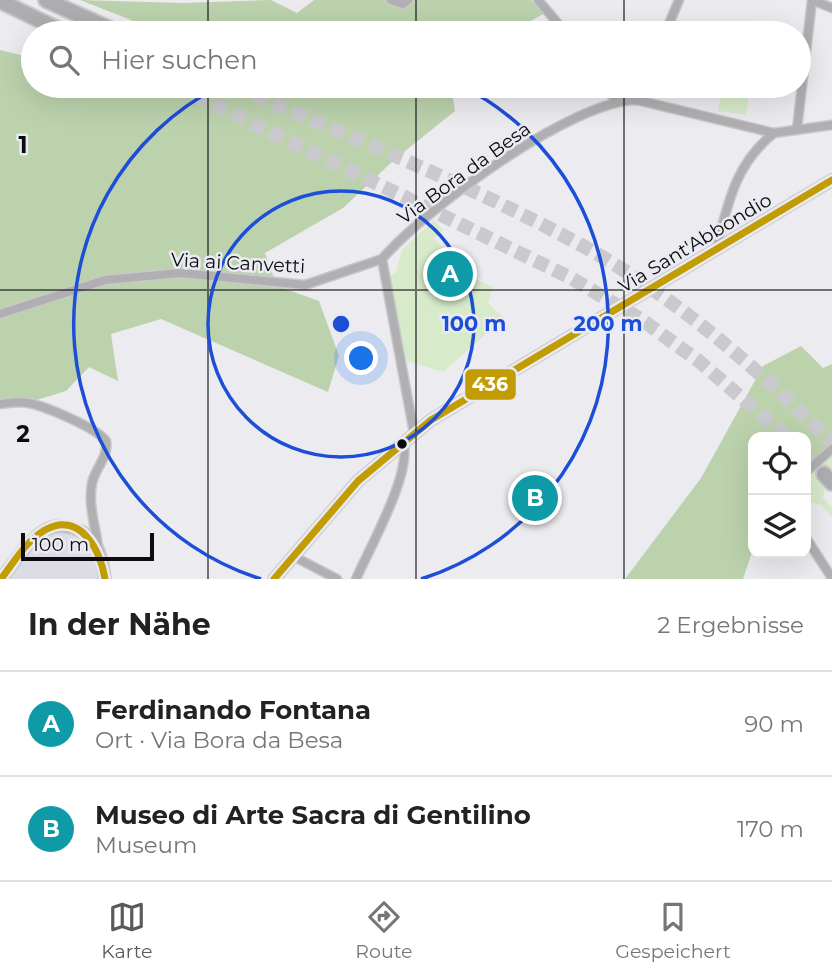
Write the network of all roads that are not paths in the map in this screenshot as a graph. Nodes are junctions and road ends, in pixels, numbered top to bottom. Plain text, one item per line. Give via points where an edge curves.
1 (46, 0) edge
2 (391, 0) edge
3 (408, 0) edge
4 (538, 0) edge
5 (679, 0) edge
6 (812, 0) edge
7 (0, 1) edge
8 (832, 8) edge
9 (41, 21) edge
10 (92, 21) edge
11 (556, 21) edge
12 (670, 21) edge
13 (810, 21) edge
14 (614, 98) edge
15 (801, 98) edge
16 (637, 100) joint
17 (618, 102) junction
18 (832, 125) edge
19 (797, 129) junction
20 (774, 133) junction
21 (832, 180) edge
22 (716, 250) junction
23 (382, 259) junction
24 (0, 314) edge
25 (0, 404) edge
26 (414, 433) junction
27 (403, 442) junction
28 (832, 449) edge
29 (811, 468) edge
30 (811, 546) edge
31 (99, 548) junction
32 (293, 556) junction
33 (832, 578) edge
34 (1, 579) edge
35 (105, 579) edge
36 (274, 579) edge
37 (337, 579) edge
38 (356, 579) edge

1 - 10 highway
2 - 3 street via 403,4
4 - 11 street
5 - 12 street
6 - 8 street
6 - 13 street
7 - 9 highway
14 - 17 street
15 - 19 street
16 - 17 street, Via Bora da Besa
16 - 20 street, Via Bora da Besa
17 - 23 street, Via Bora da Besa via 515,151 412,227
18 - 19 street, Via Bora da Besa
19 - 20 street, Via Bora da Besa
20 - 22 street via 755,149 736,178
21 - 22 street, Via Sant'Abbondio
22 - 26 street, Via Sant'Abbondio
23 - 24 street, Via ai Canvetti via 305,285 180,273 105,280
23 - 26 street
25 - 31 street via 27,403 46,409 97,432 106,441 91,491
26 - 27 street, Via Sant'Abbondio
27 - 32 street, Via Sant'Abbondio via 358,481
27 - 38 street via 399,478
28 - 29 street
30 - 33 street
31 - 34 street via 83,531 57,526 37,536
31 - 35 street
32 - 36 street, Via Sant'Abbondio
32 - 37 street

